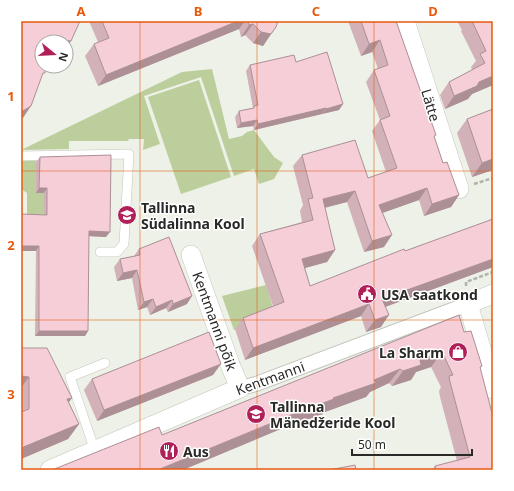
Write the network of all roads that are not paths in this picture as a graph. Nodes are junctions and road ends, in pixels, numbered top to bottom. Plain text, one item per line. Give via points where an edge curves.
1 (405, 21) edge
2 (21, 156) edge
3 (459, 188) dead end
4 (100, 252) dead end
5 (191, 255) dead end
6 (493, 294) edge
7 (468, 304) junction
8 (105, 363) dead end
9 (240, 388) junction
10 (493, 389) edge
11 (95, 450) junction
12 (50, 470) edge

1 - 3 street, Lätte
2 - 4 lane via 129,154 124,244 117,252
5 - 9 street, Kentmanni põik
6 - 7 street, Kentmanni
7 - 9 street, Kentmanni
7 - 10 street
8 - 11 lane via 70,377
9 - 11 street, Kentmanni
11 - 12 street, Kentmanni

